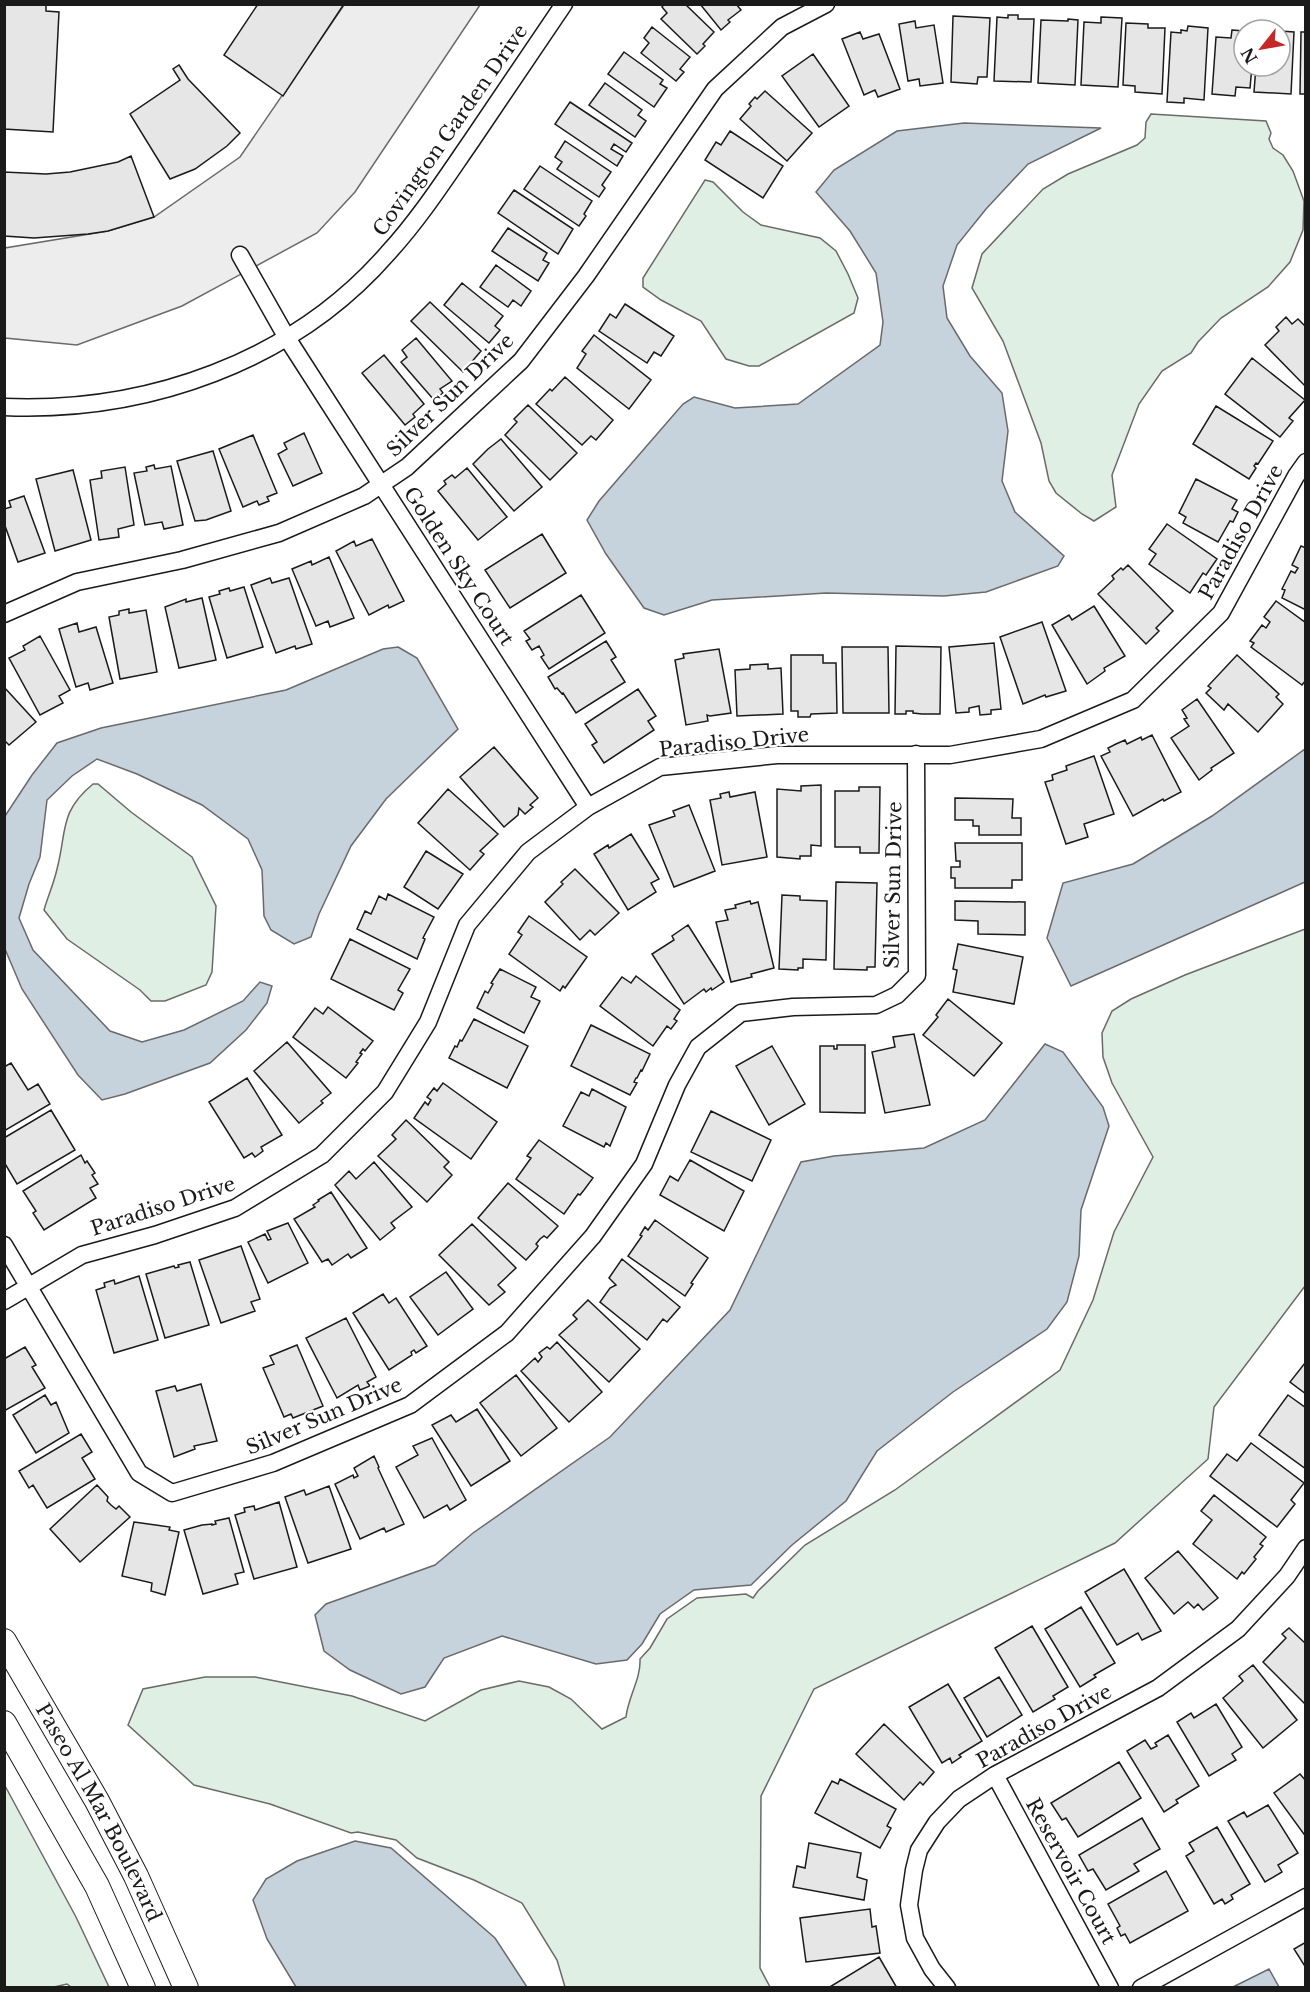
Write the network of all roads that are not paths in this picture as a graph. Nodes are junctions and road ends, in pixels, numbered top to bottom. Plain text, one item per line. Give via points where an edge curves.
1 (564, 4) edge
2 (826, 4) edge
3 (240, 255) dead end
4 (287, 338) junction
5 (4, 407) edge
6 (1305, 462) edge
7 (382, 484) junction
8 (4, 614) edge
9 (916, 754) junction
10 (588, 807) junction
11 (4, 1245) edge
12 (30, 1286) junction
13 (4, 1301) edge
14 (1305, 1548) edge
15 (4, 1641) edge
16 (4, 1723) edge
17 (995, 1776) junction
18 (1305, 1897) edge
19 (143, 1988) edge
20 (186, 1988) edge
21 (947, 1988) edge
22 (1110, 1988) edge
23 (1141, 1988) edge

1 - 4 street, Covington Garden Drive via 422,213 365,278
2 - 7 street, Silver Sun Drive via 782,27 715,89 586,276 521,360 407,467
3 - 4 street, Golden Sky Court
4 - 5 street, Covington Garden Drive via 244,361 153,393 84,405
4 - 7 street, Golden Sky Court
6 - 9 street, Paradiso Drive via 1221,613 1133,700 1041,739 950,754
7 - 8 street, Silver Sun Drive via 364,496 279,533 182,560 78,582
7 - 10 street, Golden Sky Court
9 - 10 street, Paradiso Drive via 777,755 660,767
9 - 12 street, Silver Sun Drive via 917,975 897,994 876,1005 741,1013 698,1047 677,1085 644,1164 593,1236 507,1333 410,1405 273,1463 172,1493 139,1473
10 - 12 street, Paradiso Drive via 528,852 467,925 428,1022 386,1092 322,1155 236,1208 82,1255
11 - 12 street, Silver Sun Drive
12 - 13 street, Paradiso Drive
14 - 17 street, Paradiso Drive via 1287,1576 1238,1629 1167,1681
15 - 20 main road, Paseo Al Mar Boulevard via 97,1801
16 - 19 main road, Paseo Al Mar Boulevard via 97,1886
17 - 21 street, Paradiso Drive via 959,1799 938,1822 919,1850 914,1870 909,1905 915,1938
17 - 22 street, Reservoir Court
18 - 23 street

